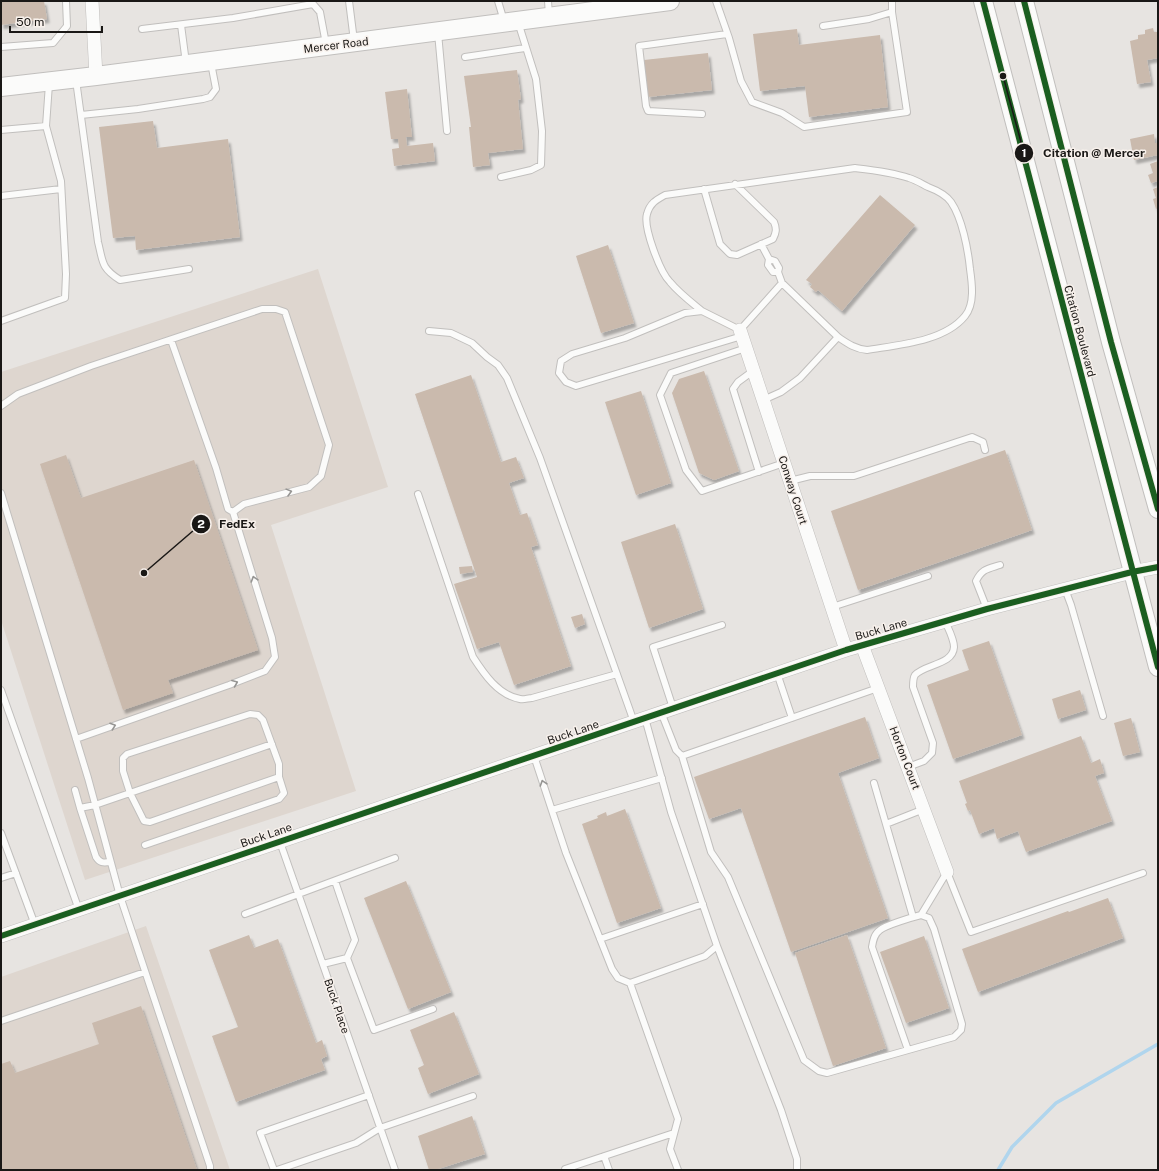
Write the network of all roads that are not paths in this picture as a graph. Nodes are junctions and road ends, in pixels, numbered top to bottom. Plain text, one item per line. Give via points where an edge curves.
1 (66, 1) edge
2 (92, 1) edge
3 (349, 1) edge
4 (498, 1) edge
5 (670, 1) edge
6 (716, 1) edge
7 (892, 1) edge
8 (983, 1) edge
9 (1024, 1) edge
10 (549, 9) edge
11 (892, 12) junction
12 (511, 22) junction
13 (181, 25) junction
14 (823, 26) dead end
15 (142, 29) dead end
16 (438, 31) junction
17 (727, 34) junction
18 (355, 42) junction
19 (326, 46) junction
20 (1, 47) edge
21 (525, 48) junction
22 (465, 57) dead end
23 (211, 61) junction
24 (187, 64) junction
25 (96, 76) junction
26 (76, 78) junction
27 (49, 81) junction
28 (1, 86) edge
29 (702, 114) dead end
30 (81, 115) junction
31 (46, 126) junction
32 (1, 130) edge
33 (447, 131) dead end
34 (501, 177) dead end
35 (735, 184) junction
36 (61, 189) junction
37 (704, 189) junction
38 (1, 196) edge
39 (761, 244) junction
40 (189, 269) dead end
41 (782, 283) junction
42 (702, 311) junction
43 (1, 321) edge
44 (429, 331) dead end
45 (838, 337) junction
46 (742, 338) junction
47 (171, 340) junction
48 (753, 371) junction
49 (763, 400) junction
50 (1, 406) edge
51 (985, 450) dead end
52 (784, 462) junction
53 (759, 472) junction
54 (790, 481) junction
55 (1, 493) edge
56 (418, 494) dead end
57 (1158, 509) edge
58 (233, 512) junction
59 (1000, 565) dead end
60 (1158, 567) edge
61 (1132, 572) junction
62 (928, 576) dead end
63 (1065, 589) junction
64 (832, 607) junction
65 (987, 608) junction
66 (945, 620) junction
67 (722, 625) dead end
68 (862, 645) junction
69 (846, 650) junction
70 (1158, 667) edge
71 (778, 673) junction
72 (617, 674) junction
73 (878, 688) junction
74 (1, 690) edge
75 (667, 710) junction
76 (1103, 716) dead end
77 (792, 718) junction
78 (639, 720) junction
79 (76, 739) junction
80 (272, 744) junction
81 (534, 756) junction
82 (682, 756) junction
83 (908, 767) junction
84 (279, 777) junction
85 (662, 778) junction
86 (874, 782) dead end
87 (74, 790) dead end
88 (130, 793) junction
89 (95, 805) junction
90 (80, 808) junction
91 (924, 809) junction
92 (552, 810) junction
93 (886, 824) junction
94 (1, 833) edge
95 (280, 842) junction
96 (145, 845) dead end
97 (395, 858) dead end
98 (110, 862) junction
99 (947, 872) junction
100 (16, 873) junction
101 (1143, 873) dead end
102 (1, 878) edge
103 (335, 881) junction
104 (299, 895) junction
105 (120, 896) junction
106 (703, 904) junction
107 (79, 910) junction
108 (245, 914) dead end
109 (921, 915) junction
110 (913, 916) junction
111 (35, 924) junction
112 (1, 936) edge
113 (600, 939) junction
114 (717, 946) junction
115 (347, 958) junction
116 (323, 964) junction
117 (145, 972) junction
118 (630, 983) junction
119 (433, 1009) dead end
120 (1, 1021) edge
121 (908, 1050) junction
122 (368, 1095) junction
123 (473, 1096) dead end
124 (380, 1128) junction
125 (674, 1133) junction
126 (604, 1156) junction
127 (210, 1170) edge
128 (275, 1170) edge
129 (395, 1170) edge
130 (565, 1170) edge
131 (609, 1170) edge
132 (678, 1170) edge
133 (797, 1170) edge

1 - 20 lane via 67,26 53,43
2 - 25 street
3 - 18 lane
4 - 12 lane
5 - 10 main road, Mercer Road
6 - 17 lane
7 - 11 lane
8 - 61 main road, Citation Boulevard
9 - 57 main road via 1111,342
10 - 12 main road, Mercer Road
11 - 14 lane via 869,19
11 - 17 lane via 907,112 804,127 782,113 752,102 741,82
12 - 16 main road, Mercer Road
12 - 21 lane
13 - 15 lane
13 - 19 lane via 314,4 320,12
13 - 24 lane
16 - 18 main road, Mercer Road
16 - 33 lane
17 - 29 lane via 638,46 648,111
18 - 19 main road, Mercer Road
19 - 23 main road, Mercer Road
21 - 22 lane
21 - 34 lane via 536,79 542,131 541,165
23 - 24 main road, Mercer Road
23 - 30 lane via 216,89 203,99
24 - 25 main road, Mercer Road
25 - 26 main road, Mercer Road
26 - 27 main road, Mercer Road
26 - 30 lane
27 - 28 main road, Mercer Road
27 - 31 lane
30 - 40 lane via 98,242 104,266 109,274 120,280
31 - 32 lane
31 - 36 lane
35 - 37 lane
35 - 39 lane via 774,222 776,233 773,239
35 - 45 lane via 855,168 878,170 908,178 936,190 950,201 956,212 969,260 972,288 966,315 932,338 866,350
36 - 38 lane
36 - 43 lane via 65,298
37 - 39 lane via 720,244 725,251 737,255
37 - 42 lane via 665,195 652,203 646,215 648,232 658,264 669,282
39 - 41 lane via 769,259 775,261 779,268
41 - 45 lane
41 - 46 lane
42 - 46 lane
42 - 46 lane via 685,312 625,338 572,354 561,361 559,373 566,382 576,386
44 - 72 lane via 451,333 472,343 498,365 508,378 540,458
45 - 49 lane via 800,378
46 - 48 street, Conway Court
46 - 53 lane via 670,373 660,394 686,470 702,490
47 - 50 lane via 90,366 18,394
47 - 58 lane via 228,509
58 -> 47 lane via 244,504 309,487 321,476 329,445 285,312 262,309
48 - 49 street, Conway Court
48 - 53 lane via 733,389
49 - 52 street, Conway Court
51 - 54 lane via 983,442 972,437 854,476 810,476
52 - 53 lane
52 - 54 street, Conway Court
54 - 64 street, Conway Court
55 - 79 lane
56 - 72 lane via 473,657 497,687 508,695 521,699 532,698
79 -> 58 lane via 265,671 275,657 272,638
59 - 65 lane via 984,570 976,581
60 - 61 street, Buck Lane
61 - 63 street, Buck Lane
61 - 70 main road, Citation Boulevard
62 - 64 lane
63 - 65 street, Buck Lane
63 - 76 lane
64 - 69 street, Conway Court
65 - 66 street, Buck Lane
66 - 68 street, Buck Lane
66 - 83 lane via 954,646 953,651 947,659 921,671 913,679 913,687 933,743 932,753 924,761
67 - 75 lane via 653,647
68 - 69 street, Buck Lane
68 - 73 street, Horton Court
69 - 71 street, Buck Lane
71 - 75 street, Buck Lane
71 - 77 lane
72 - 78 lane
73 - 77 lane
73 - 83 street, Horton Court
74 - 107 lane
75 - 78 street, Buck Lane
75 - 82 lane via 676,750
77 - 82 lane
78 - 81 street, Buck Lane
78 - 85 lane
79 - 89 lane
80 - 84 lane via 279,764
80 - 88 lane
80 - 88 lane via 263,720 258,715 250,714 127,754 123,758 123,771
92 -> 81 lane
81 - 95 street, Buck Lane
82 - 121 lane via 711,852 728,877 804,1060 819,1071 827,1073
83 - 91 street, Horton Court
84 - 88 lane via 150,822 144,821
84 - 96 lane via 284,793 279,799
85 - 92 lane
85 - 106 lane
86 - 93 lane
87 - 90 lane
88 - 89 lane
89 - 90 lane
89 - 98 lane
90 - 98 lane via 96,858 102,863
91 - 93 lane
91 - 99 street, Horton Court
92 - 113 lane
93 - 110 lane
94 - 100 lane
95 - 104 lane, Buck Place
95 - 105 street, Buck Lane
97 - 103 lane
98 - 105 lane
99 - 101 lane via 970,932
99 - 109 lane
100 - 102 lane
100 - 111 lane
103 - 104 lane
103 - 115 lane via 355,940
104 - 108 lane
104 - 116 lane, Buck Place
105 - 107 street, Buck Lane
105 - 117 lane
106 - 113 lane
106 - 114 lane
107 - 111 street, Buck Lane
109 - 110 lane
109 - 121 lane via 929,918 934,929 962,1024 954,1037
110 - 121 lane via 879,930 872,947
111 - 112 street, Buck Lane
113 - 118 lane via 618,978
114 - 118 lane via 705,956
114 - 133 lane via 781,1110 797,1159
115 - 116 lane
115 - 119 lane via 374,1030
116 - 122 lane, Buck Place
117 - 120 lane
117 - 127 lane
118 - 125 lane via 678,1119
122 - 124 lane, Buck Place
122 - 128 lane via 260,1133
123 - 124 lane
124 - 128 lane via 356,1143
124 - 129 lane, Buck Place
125 - 126 lane
125 - 132 lane via 670,1148
126 - 130 lane
126 - 131 lane

